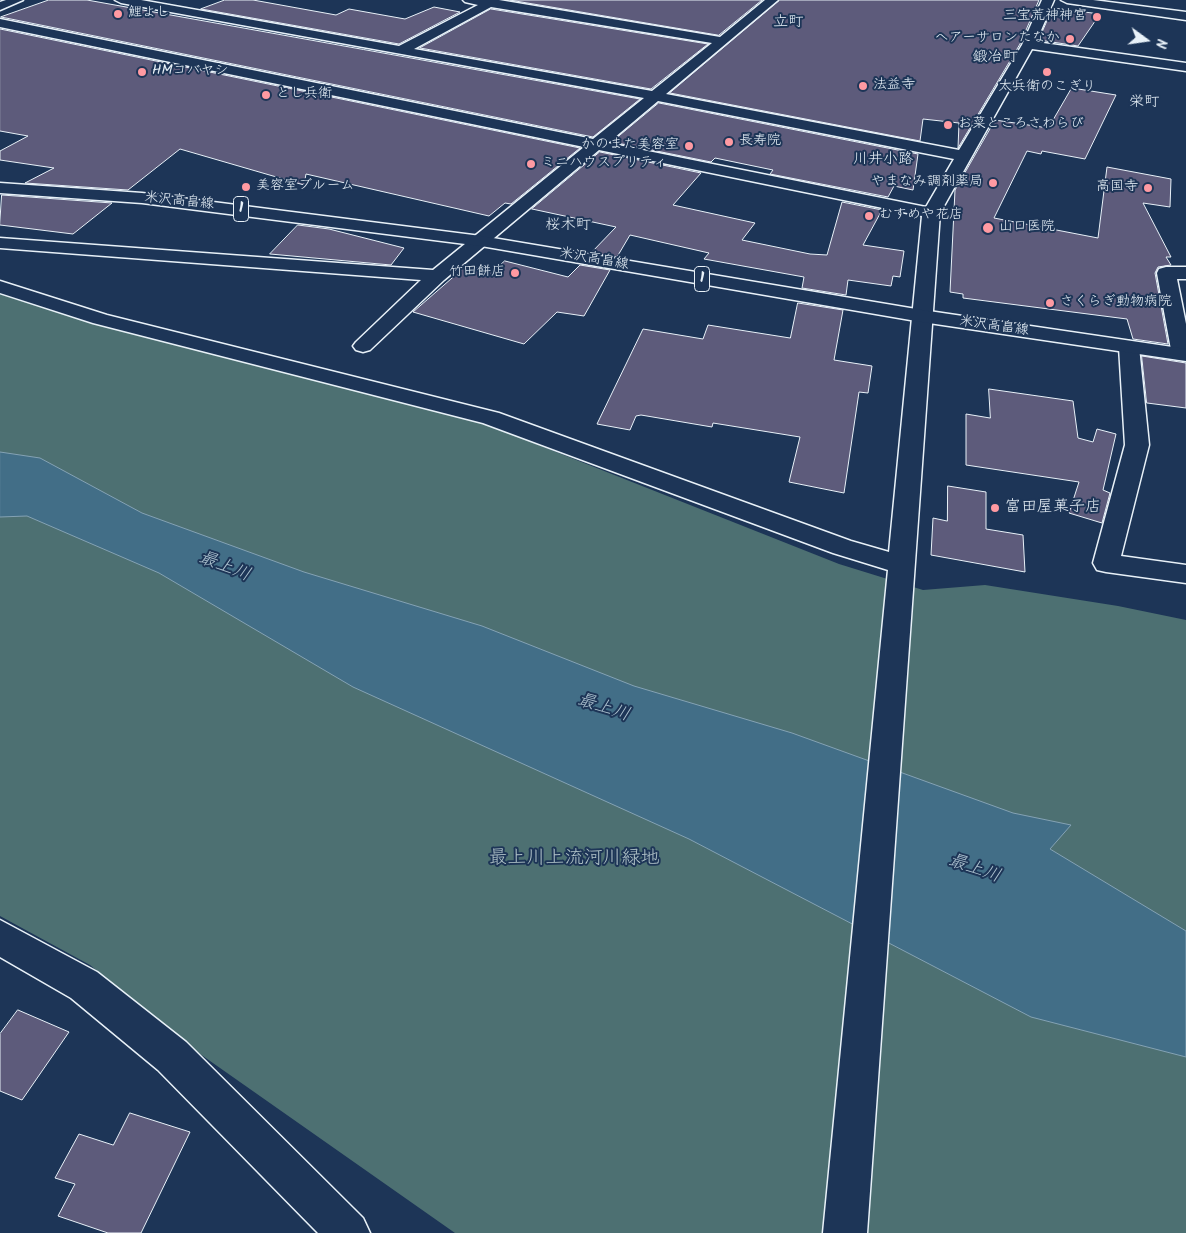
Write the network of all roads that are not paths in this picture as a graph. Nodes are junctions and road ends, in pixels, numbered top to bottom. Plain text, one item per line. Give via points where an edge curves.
1 (17, 0) edge
2 (121, 0) edge
3 (469, 0) edge
4 (772, 0) edge
5 (1048, 0) edge
6 (1067, 0) edge
7 (492, 2) edge
8 (0, 6) edge
9 (1186, 16) edge
10 (0, 23) edge
11 (724, 40) junction
12 (1028, 45) junction
13 (402, 50) junction
14 (1186, 67) edge
15 (654, 96) junction
16 (596, 143) junction
17 (964, 156) junction
18 (0, 188) edge
19 (931, 213) junction
20 (482, 241) junction
21 (0, 243) edge
22 (1186, 272) edge
23 (437, 276) junction
24 (0, 287) edge
25 (922, 316) junction
26 (363, 346) dead end
27 (1129, 346) junction
28 (1184, 355) edge
29 (902, 566) junction
30 (1186, 574) edge
31 (0, 937) edge
32 (348, 1233) edge
33 (845, 1233) edge

1 - 8 street
2 - 13 street
3 - 7 street
4 - 11 street
5 - 12 street
6 - 9 street
7 - 11 street
7 - 13 street
10 - 16 street
11 - 15 street
12 - 14 street
12 - 17 street
13 - 15 street
15 - 16 street
15 - 17 street
16 - 19 street
16 - 20 street
17 - 19 street
18 - 20 street, 米沢高畠線 / 1 via 161,200
19 - 25 street
20 - 23 street
20 - 25 street, 米沢高畠線 / 1
21 - 23 street
22 - 28 street via 1166,274
23 - 26 street
24 - 29 street via 100,319 492,418 842,547
25 - 27 street, 米沢高畠線 / 1
25 - 29 street
27 - 28 street, 米沢高畠線 / 1
27 - 30 street via 1137,445 1106,563
29 - 33 street
31 - 32 street via 84,985 172,1056

